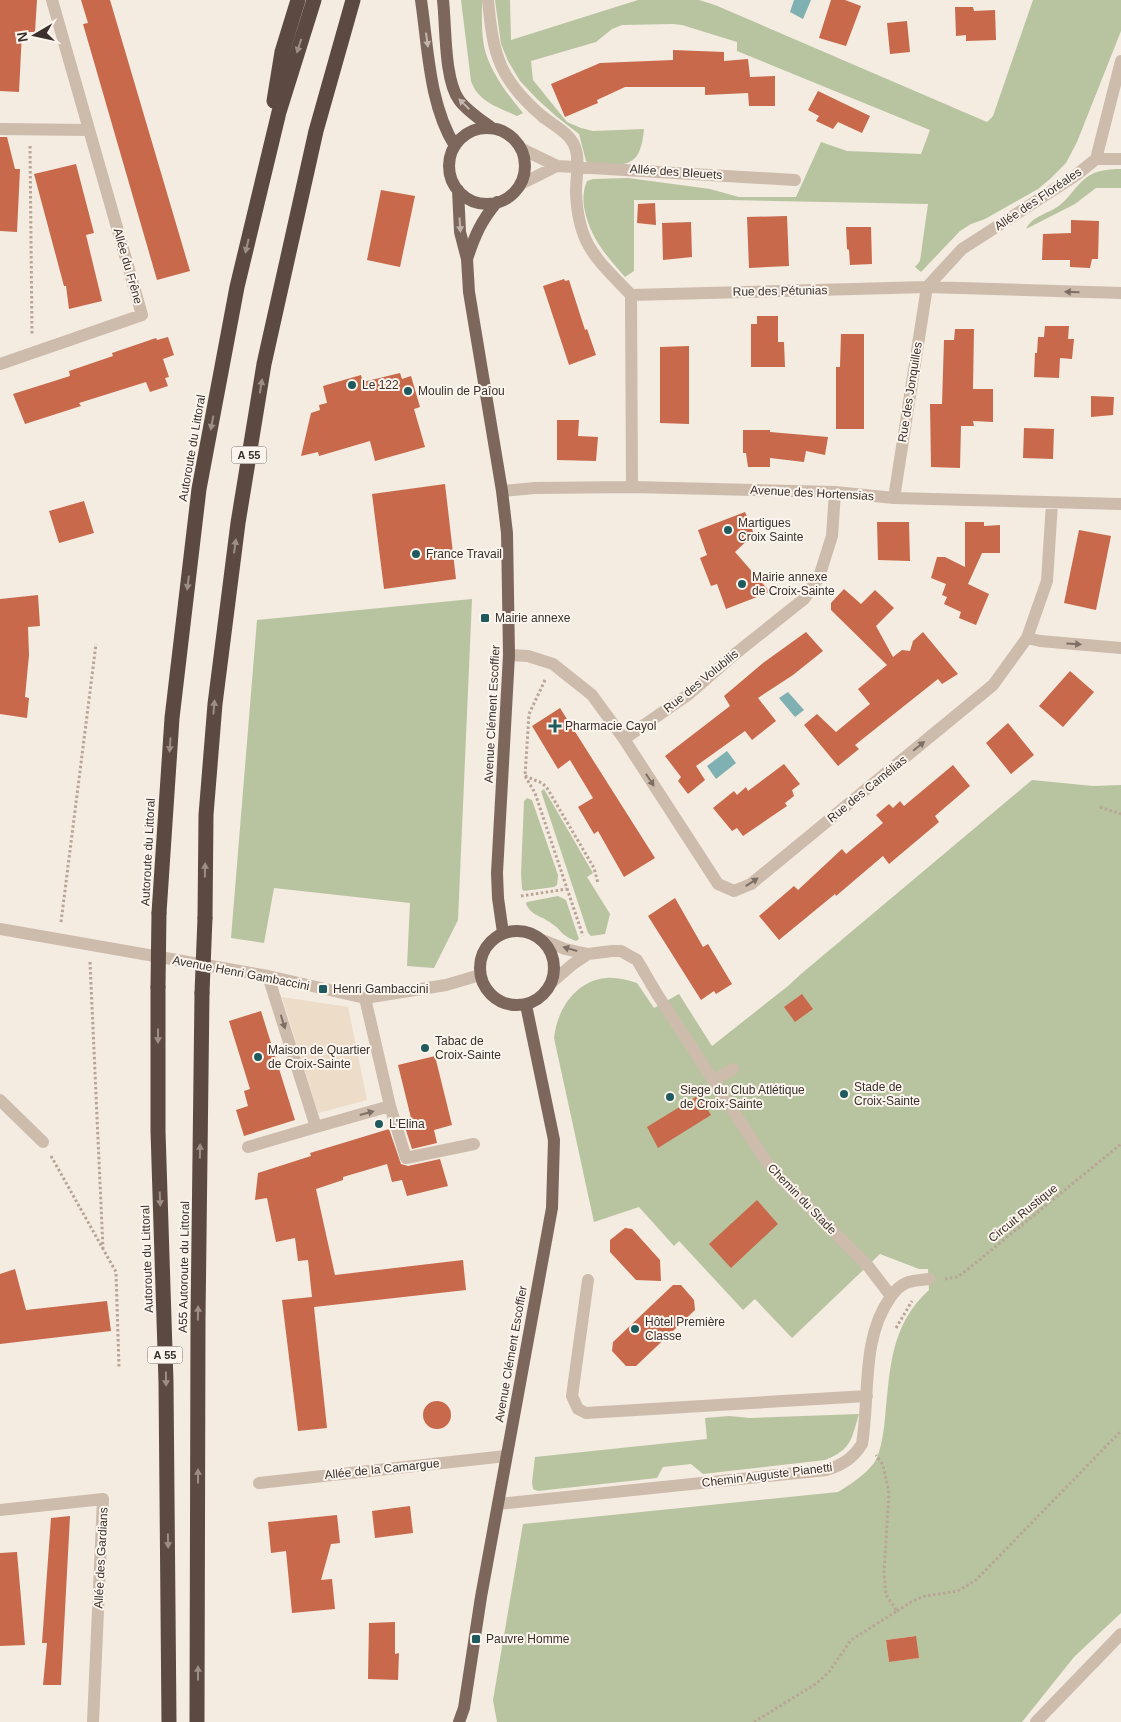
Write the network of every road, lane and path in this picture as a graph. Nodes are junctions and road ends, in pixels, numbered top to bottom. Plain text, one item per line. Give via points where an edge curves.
1 (52, 0) edge
2 (298, 0) edge
3 (314, 0) edge
4 (353, 0) edge
5 (421, 0) edge
6 (443, 0) edge
7 (488, 0) edge
8 (1121, 61) edge
9 (492, 128) junction
10 (0, 129) edge
11 (29, 129) junction
12 (89, 130) junction
13 (455, 146) junction
14 (522, 149) junction
15 (1096, 159) junction
16 (1121, 159) edge
17 (557, 166) junction
18 (577, 166) junction
19 (795, 180) dead end
20 (520, 184) junction
21 (458, 190) junction
22 (258, 199) junction
23 (497, 202) junction
24 (467, 258) junction
25 (926, 287) junction
26 (1121, 293) edge
27 (631, 295) junction
28 (32, 353) junction
29 (0, 364) edge
30 (632, 487) junction
31 (502, 491) junction
32 (835, 492) junction
33 (894, 498) junction
34 (1052, 503) junction
35 (1121, 504) edge
36 (1027, 638) junction
37 (96, 644) dead end
38 (1121, 648) edge
39 (509, 655) junction
40 (548, 674) dead end
41 (624, 739) junction
42 (525, 776) junction
43 (1100, 807) dead end
44 (1121, 814) edge
45 (598, 883) dead end
46 (567, 889) junction
47 (521, 896) dead end
48 (0, 929) edge
49 (503, 933) junction
50 (540, 939) junction
51 (58, 940) junction
52 (585, 942) dead end
53 (89, 946) junction
54 (588, 954) junction
55 (480, 975) junction
56 (268, 976) junction
57 (551, 984) junction
58 (365, 998) junction
59 (526, 1005) junction
60 (733, 1069) dead end
61 (713, 1082) junction
62 (0, 1100) edge
63 (390, 1106) junction
64 (316, 1126) junction
65 (43, 1142) joint
66 (474, 1144) dead end
67 (1121, 1144) edge
68 (248, 1146) dead end
69 (102, 1248) junction
70 (927, 1279) junction
71 (588, 1280) dead end
72 (891, 1296) junction
73 (894, 1331) dead end
74 (119, 1367) dead end
75 (867, 1396) junction
76 (1121, 1431) edge
77 (506, 1456) junction
78 (871, 1458) dead end
79 (259, 1483) dead end
80 (498, 1504) junction
81 (0, 1510) edge
82 (897, 1611) junction
83 (1121, 1634) edge
84 (464, 1708) junction
85 (94, 1722) edge
86 (169, 1722) edge
87 (197, 1722) edge
88 (459, 1722) edge
89 (468, 1722) edge
90 (754, 1722) edge
91 (1036, 1722) edge

1 - 12 street, Allée du Frêne
2 - 22 highway via 282,52
3 -> 22 highway, Autoroute du Littoral / A 55 via 279,112
87 -> 4 highway, A55 Autoroute du Littoral / A 55, bridge via 202,993 206,814 214,704 264,364 316,130
5 -> 13 main road via 438,108 446,133
9 -> 6 main road via 460,100 452,85
7 - 18 street via 494,47 503,71 516,92 570,138 576,148
8 - 15 street
9 - 13 main road via 469,132
9 - 14 main road via 504,131
10 - 11 street
11 - 12 street
11 - 28 path
12 - 28 street, Allée du Frêne via 142,315
13 - 21 main road via 449,168
14 - 17 street, Allée des Bleuets
14 - 20 main road via 525,161
15 - 16 street
15 - 25 street, Allée des Floréales via 962,249
17 - 18 street, Allée des Bleuets
17 - 20 street, Allée des Bleuets
18 - 19 street, Allée des Bleuets
18 - 27 street via 577,214 583,237 595,257
20 - 23 main road via 507,198
21 - 23 main road via 476,202
21 -> 24 main road, Avenue Clément Escoffier via 460,232
22 -> 86 highway, Autoroute du Littoral / A 55, bridge via 237,287 199,489 172,718 159,913 158,1131 166,1382
23 - 24 main road, Avenue Clément Escoffier via 475,233
24 - 31 main road, Avenue Clément Escoffier via 469,292
26 -> 25 street, Rue des Pétunias
25 - 27 street, Rue des Pétunias
25 - 33 street, Rue des Jonquilles
27 - 30 street
28 - 29 street, Allée du Frêne
30 - 31 street, Avenue des Hortensias
30 - 32 street, Avenue des Hortensias
31 - 39 main road, Avenue Clément Escoffier
32 - 33 street, Avenue des Hortensias
32 - 41 street, Rue des Volubilis via 832,536 819,577 804,599 689,694
33 - 34 street, Avenue des Hortensias
34 - 35 street, Avenue des Hortensias
34 - 36 street, Rue des Camélias via 1047,581
36 -> 38 street via 1040,642
41 -> 36 street, Rue des Camélias via 718,884 734,891 751,884 993,685
37 - 51 path
39 - 41 street via 528,656 553,664 592,695
39 - 49 main road, Avenue Clément Escoffier via 497,873
40 - 42 path via 529,714
42 - 45 path via 547,788 594,868
42 - 46 path via 535,793
43 - 44 path
46 - 47 path
46 - 52 path
48 - 51 street, Avenue Henri Gambaccini
49 - 50 main road via 529,933
49 - 55 main road via 484,950
54 -> 50 street, Chemin du Stade
50 - 57 main road via 549,949 554,966
51 - 53 street, Avenue Henri Gambaccini
53 - 56 street, Avenue Henri Gambaccini
53 - 69 path
54 - 57 street, Chemin du Stade
54 - 61 street, Chemin du Stade via 620,951 637,960
55 - 58 street, Avenue Henri Gambaccini via 446,985
55 - 59 main road via 491,996 514,1006
56 - 58 street, Avenue Henri Gambaccini
56 -> 64 street
57 - 59 main road via 545,993
58 - 63 street
59 - 77 main road, Avenue Clément Escoffier via 554,1140 552,1208
60 - 61 street
61 - 72 street, Chemin du Stade via 778,1176 868,1266
62 - 65 street
64 -> 63 street
63 - 66 street via 406,1158
64 - 68 street
65 - 69 path
67 - 70 path, Circuit Rustique via 967,1270 940,1280
69 - 74 path via 116,1272
70 - 72 street, Chemin Auguste Pianetti via 906,1283
70 - 73 path
71 - 75 street via 572,1396 578,1409 586,1413
72 - 75 street, Chemin Auguste Pianetti via 882,1309 871,1342
75 - 80 street, Chemin Auguste Pianetti via 862,1444 856,1454 838,1467
76 - 82 path via 976,1580 958,1591 925,1596
77 - 79 street, Allée de la Camargue
77 - 80 main road, Avenue Clément Escoffier
78 - 82 path via 874,1452 883,1465 890,1493 884,1572 886,1595
80 - 84 main road, Avenue Clément Escoffier
81 - 85 street, Allée des Gardians via 104,1499
82 - 90 path via 851,1640 829,1672 817,1683
83 - 91 street
84 - 88 main road, Avenue Clément Escoffier
84 - 89 main road, Avenue Clément Escoffier

